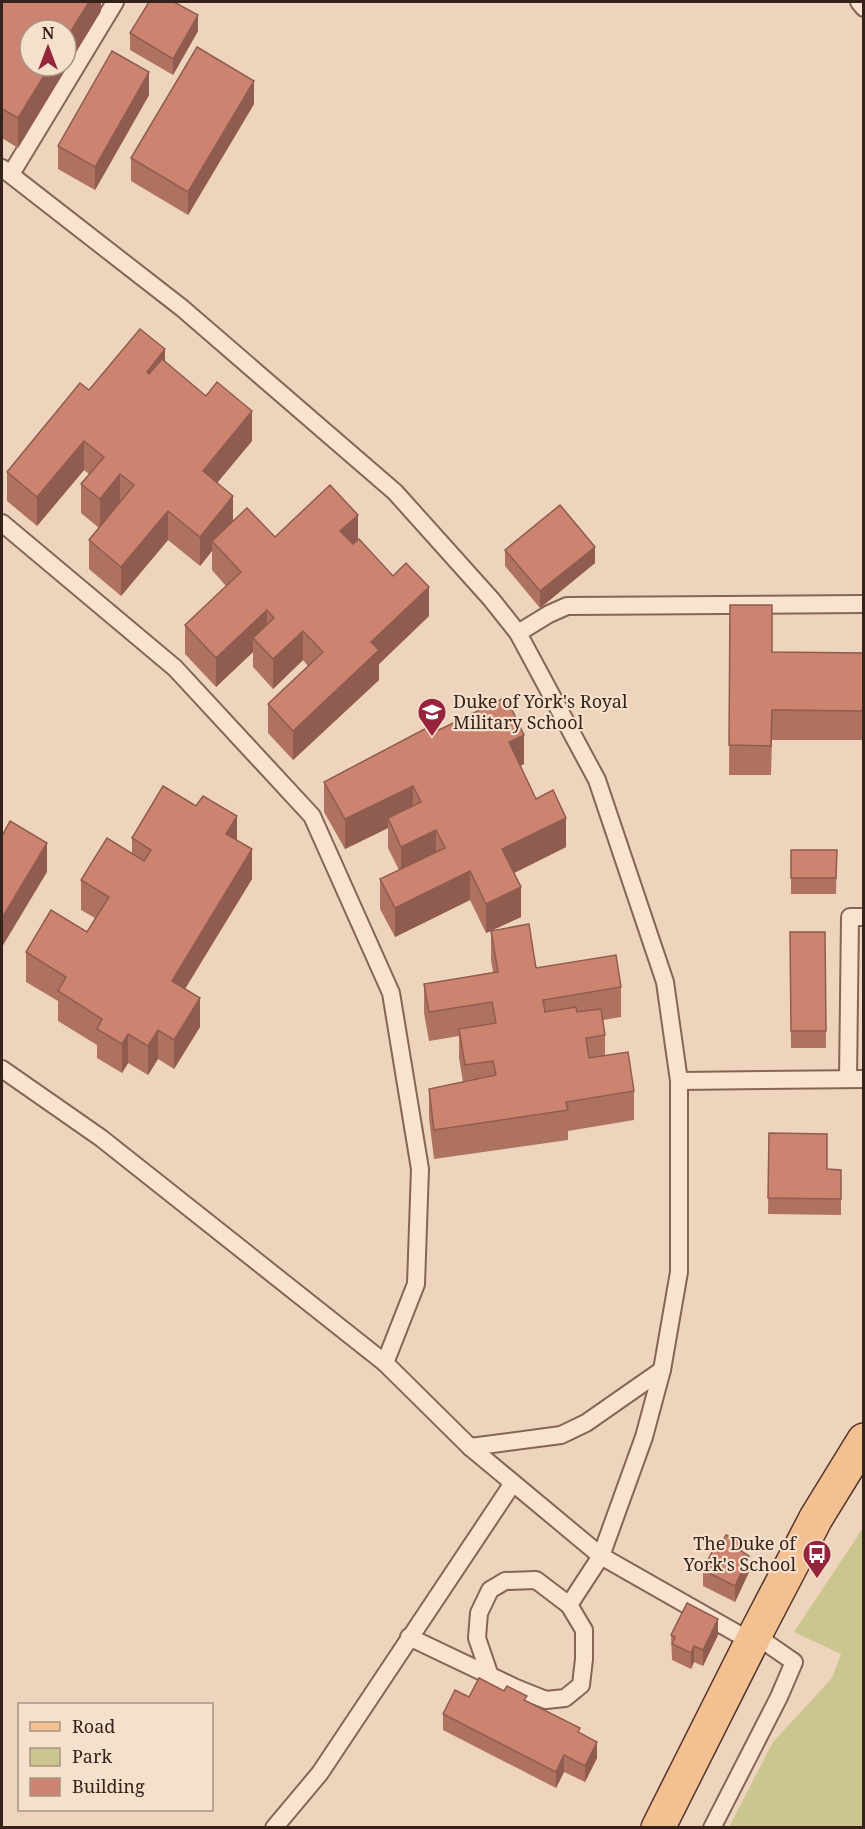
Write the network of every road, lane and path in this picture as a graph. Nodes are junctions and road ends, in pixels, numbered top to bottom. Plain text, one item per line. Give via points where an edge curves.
1 (115, 2) edge
2 (859, 2) edge
3 (864, 8) edge
4 (6, 171) edge
5 (2, 523) edge
6 (864, 604) edge
7 (518, 633) junction
8 (864, 917) edge
9 (2, 1069) edge
10 (856, 1079) edge
11 (678, 1081) junction
12 (385, 1363) junction
13 (662, 1370) junction
14 (864, 1440) edge
15 (470, 1447) junction
16 (513, 1483) junction
17 (601, 1556) junction
18 (569, 1605) junction
19 (409, 1637) junction
20 (753, 1638) junction
21 (490, 1676) junction
22 (274, 1827) edge
23 (658, 1827) edge
24 (712, 1827) edge

1 - 4 lane
2 - 3 lane
4 - 7 lane via 182,308 395,492
5 - 12 lane via 175,668 312,816 391,993 420,1169 416,1284
6 - 7 lane via 567,606
7 - 11 lane via 597,780 665,982
8 - 10 lane via 850,917
9 - 12 lane via 101,1138
10 - 11 lane
11 - 13 lane via 679,1272
12 - 15 lane
13 - 15 lane via 561,1436
13 - 17 lane via 644,1437
14 - 20 main road via 816,1518
15 - 16 lane
16 - 17 lane
16 - 19 lane
17 - 18 lane
17 - 20 lane
18 - 21 lane via 536,1580 505,1581 490,1590 479,1613 477,1638
18 - 21 lane via 584,1630 581,1685 565,1698 546,1700
19 - 21 lane
19 - 22 lane via 320,1773
20 - 23 main road
20 - 24 lane via 794,1662

